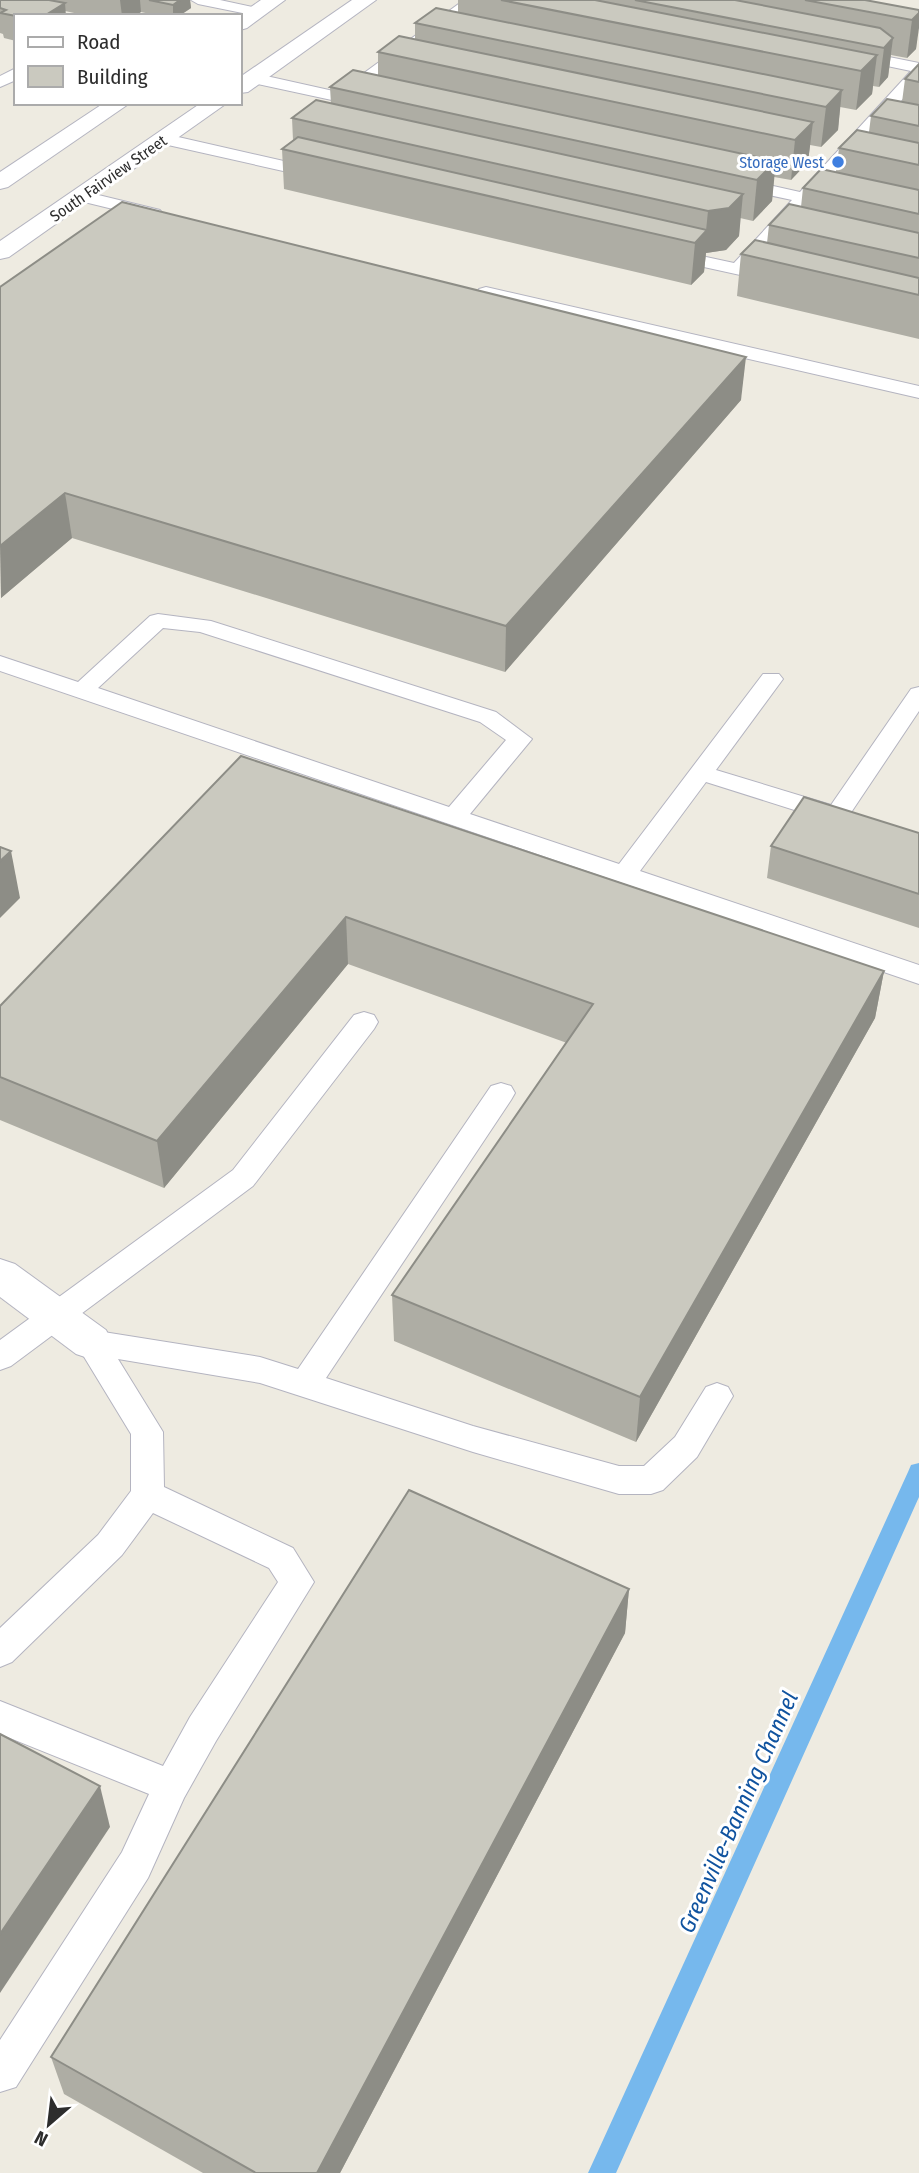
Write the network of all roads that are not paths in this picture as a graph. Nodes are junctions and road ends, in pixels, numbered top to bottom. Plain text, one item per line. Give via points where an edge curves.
1 (198, 0) edge
2 (275, 0) edge
3 (366, 0) edge
4 (474, 0) edge
5 (237, 14) edge
6 (248, 18) edge
7 (839, 52) edge
8 (919, 70) edge
9 (246, 82) edge
10 (341, 97) junction
11 (361, 102) edge
12 (116, 105) edge
13 (213, 105) edge
14 (165, 139) junction
15 (343, 179) edge
16 (723, 180) edge
17 (0, 182) edge
18 (82, 196) junction
19 (803, 198) junction
20 (855, 209) edge
21 (172, 218) edge
22 (656, 251) edge
23 (0, 252) edge
24 (738, 270) junction
25 (790, 282) edge
26 (461, 287) edge
27 (919, 392) edge
28 (0, 663) edge
29 (771, 679) dead end
30 (81, 691) junction
31 (919, 694) edge
32 (701, 773) junction
33 (837, 814) junction
34 (454, 817) junction
35 (862, 822) edge
36 (624, 875) junction
37 (919, 975) edge
38 (364, 1022) dead end
39 (501, 1093) dead end
40 (0, 1275) edge
41 (55, 1316) junction
42 (91, 1342) junction
43 (0, 1357) edge
44 (305, 1384) junction
45 (717, 1396) dead end
46 (148, 1495) junction
47 (0, 1651) edge
48 (0, 1717) edge
49 (171, 1786) junction
50 (2, 2073) dead end

1 - 5 lane
2 - 6 main road
3 - 9 main road
4 - 10 lane
7 - 8 lane
8 - 19 lane
9 - 10 lane
10 - 11 lane
12 - 17 main road
13 - 14 main road, South Fairview Street
14 - 15 lane
14 - 18 main road, South Fairview Street
16 - 19 lane
18 - 21 lane
18 - 23 main road, South Fairview Street
19 - 20 lane
19 - 24 lane
22 - 24 lane
24 - 25 lane
26 - 27 lane
28 - 30 lane
29 - 32 lane
30 - 34 lane
30 - 34 lane via 158,621 203,626 488,717 520,738
31 - 33 lane
32 - 33 lane
32 - 36 lane
33 - 35 lane
34 - 36 lane
36 - 37 lane
38 - 41 lane via 243,1178
39 - 44 lane
40 - 41 main road
41 - 42 main road
41 - 43 lane
42 - 44 lane via 260,1370
42 - 46 lane via 147,1432
44 - 45 lane via 619,1480 651,1480 686,1447
46 - 47 lane via 110,1545
46 - 49 lane via 281,1559 298,1582
48 - 49 lane
49 - 50 lane via 135,1865

